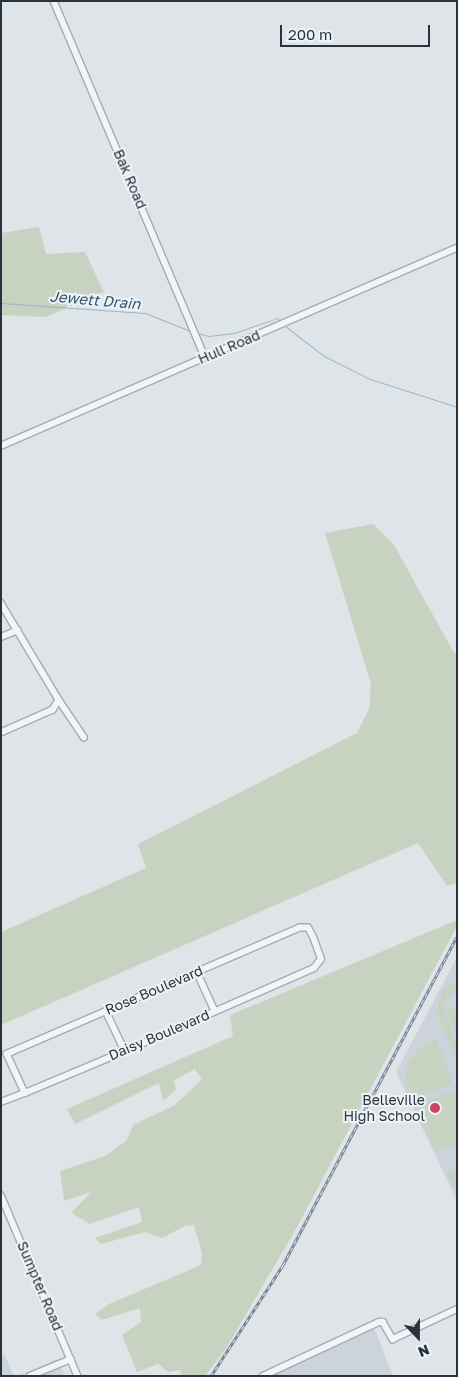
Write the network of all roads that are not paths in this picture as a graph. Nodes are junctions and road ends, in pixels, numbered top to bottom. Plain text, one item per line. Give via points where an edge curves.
1 (54, 1) edge
2 (457, 248) edge
3 (205, 357) junction
4 (1, 446) edge
5 (1, 603) edge
6 (18, 630) junction
7 (1, 637) edge
8 (58, 702) junction
9 (1, 732) edge
10 (84, 737) dead end
11 (300, 928) joint
12 (197, 972) junction
13 (106, 1011) junction
14 (215, 1011) junction
15 (125, 1050) junction
16 (24, 1093) junction
17 (1, 1102) edge
18 (1, 1195) edge
19 (457, 1309) edge
20 (71, 1359) junction
21 (30, 1376) edge
22 (78, 1376) edge
23 (263, 1376) edge

1 - 3 street, Bak Road
2 - 3 street, Hull Road
3 - 4 street, Hull Road
5 - 6 street
6 - 7 street
6 - 8 street
8 - 9 street
8 - 10 street
11 - 12 street, Rose Boulevard
11 - 14 street, Daisy Boulevard via 308,928 319,951 321,959 316,967
12 - 13 street, Rose Boulevard
12 - 14 street
13 - 15 street
13 - 16 street, Rose Boulevard via 7,1054
14 - 15 street, Daisy Boulevard
15 - 16 street, Daisy Boulevard
16 - 17 street, Daisy Boulevard
18 - 20 street, Sumpter Road
19 - 23 street via 392,1339 383,1322 379,1322
20 - 21 street
20 - 22 street, Sumpter Road

